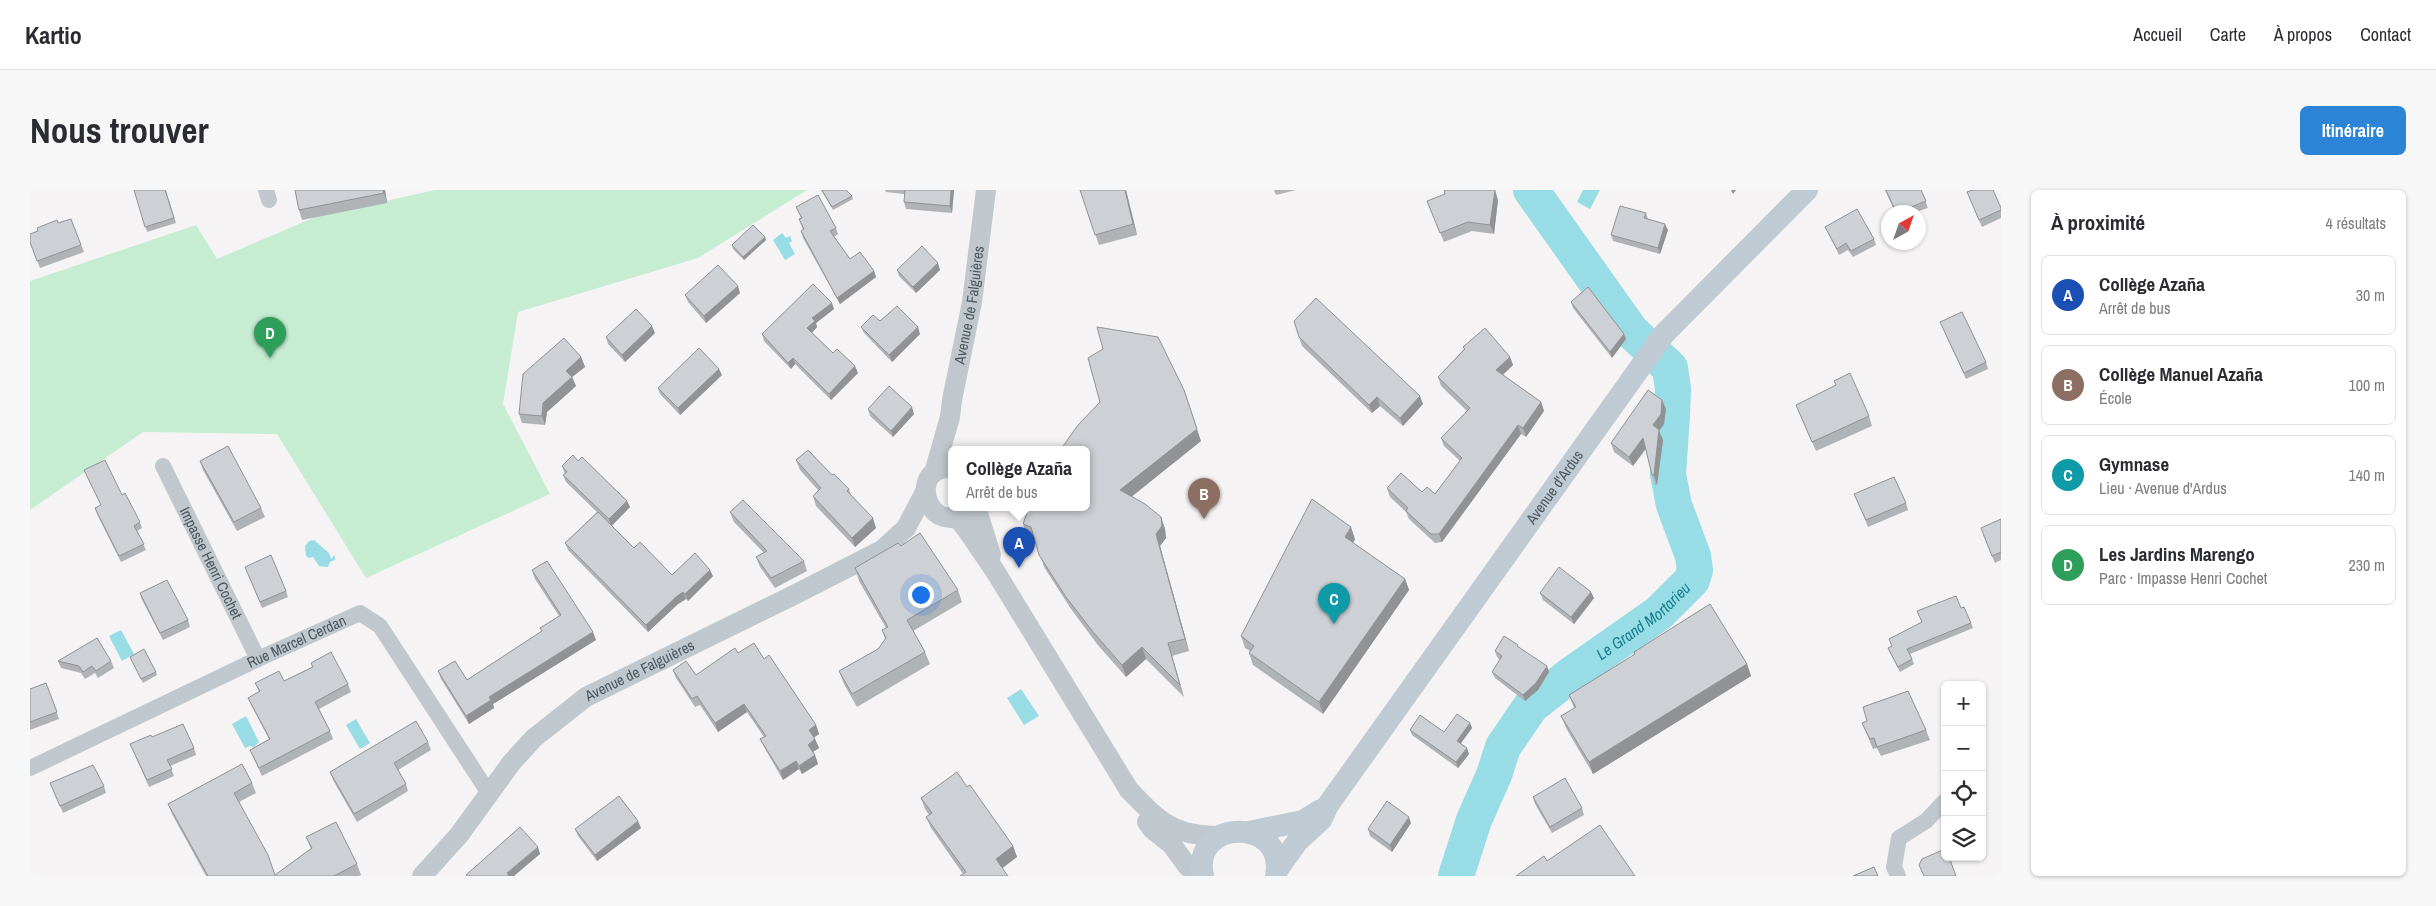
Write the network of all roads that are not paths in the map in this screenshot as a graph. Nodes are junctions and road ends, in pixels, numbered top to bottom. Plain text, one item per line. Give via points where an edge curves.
1 (986, 190) edge
2 (1807, 190) edge
3 (950, 417) junction
4 (958, 446) edge
5 (163, 466) dead end
6 (943, 470) edge
7 (925, 492) junction
8 (965, 511) edge
9 (977, 511) edge
10 (945, 516) junction
11 (906, 528) junction
12 (996, 571) junction
13 (258, 659) junction
14 (30, 768) edge
15 (1129, 790) junction
16 (490, 795) junction
17 (1328, 805) junction
18 (1941, 805) edge
19 (1249, 832) junction
20 (1219, 836) junction
21 (1202, 873) edge
22 (1276, 873) edge
23 (422, 876) edge
24 (1898, 876) edge

1 - 3 street, Avenue de Falguières via 972,302
2 - 17 main road, Avenue d'Ardus via 1664,334
3 - 4 street, Avenue de Falguières
3 - 6 street, Avenue de Falguières
5 - 13 street, Impasse Henri Cochet
6 - 7 street, Avenue de Falguières via 926,485
7 - 10 street via 929,506
7 - 11 street, Avenue de Falguières
8 - 10 street, Avenue de Falguières
9 - 12 street
10 - 11 street, Avenue de Falguières via 933,516
10 - 12 street via 963,525
11 - 16 street, Avenue de Falguières via 873,554 586,697 534,738 512,762
12 - 15 street
13 - 14 street, Rue Marcel Cerdan
13 - 16 street, Rue Marcel Cerdan via 360,613 380,626
15 - 20 street via 1157,818 1181,832
15 - 21 street via 1134,804 1152,830 1172,845 1188,867
16 - 23 street, Avenue de Falguières
17 - 19 main road, Avenue d'Ardus via 1303,821
17 - 22 main road, Avenue d'Ardus via 1321,820 1297,842
18 - 24 street via 1926,821 1899,838 1894,867
19 - 20 main road, Avenue d'Ardus
19 - 22 main road via 1270,846
20 - 21 main road via 1206,851

